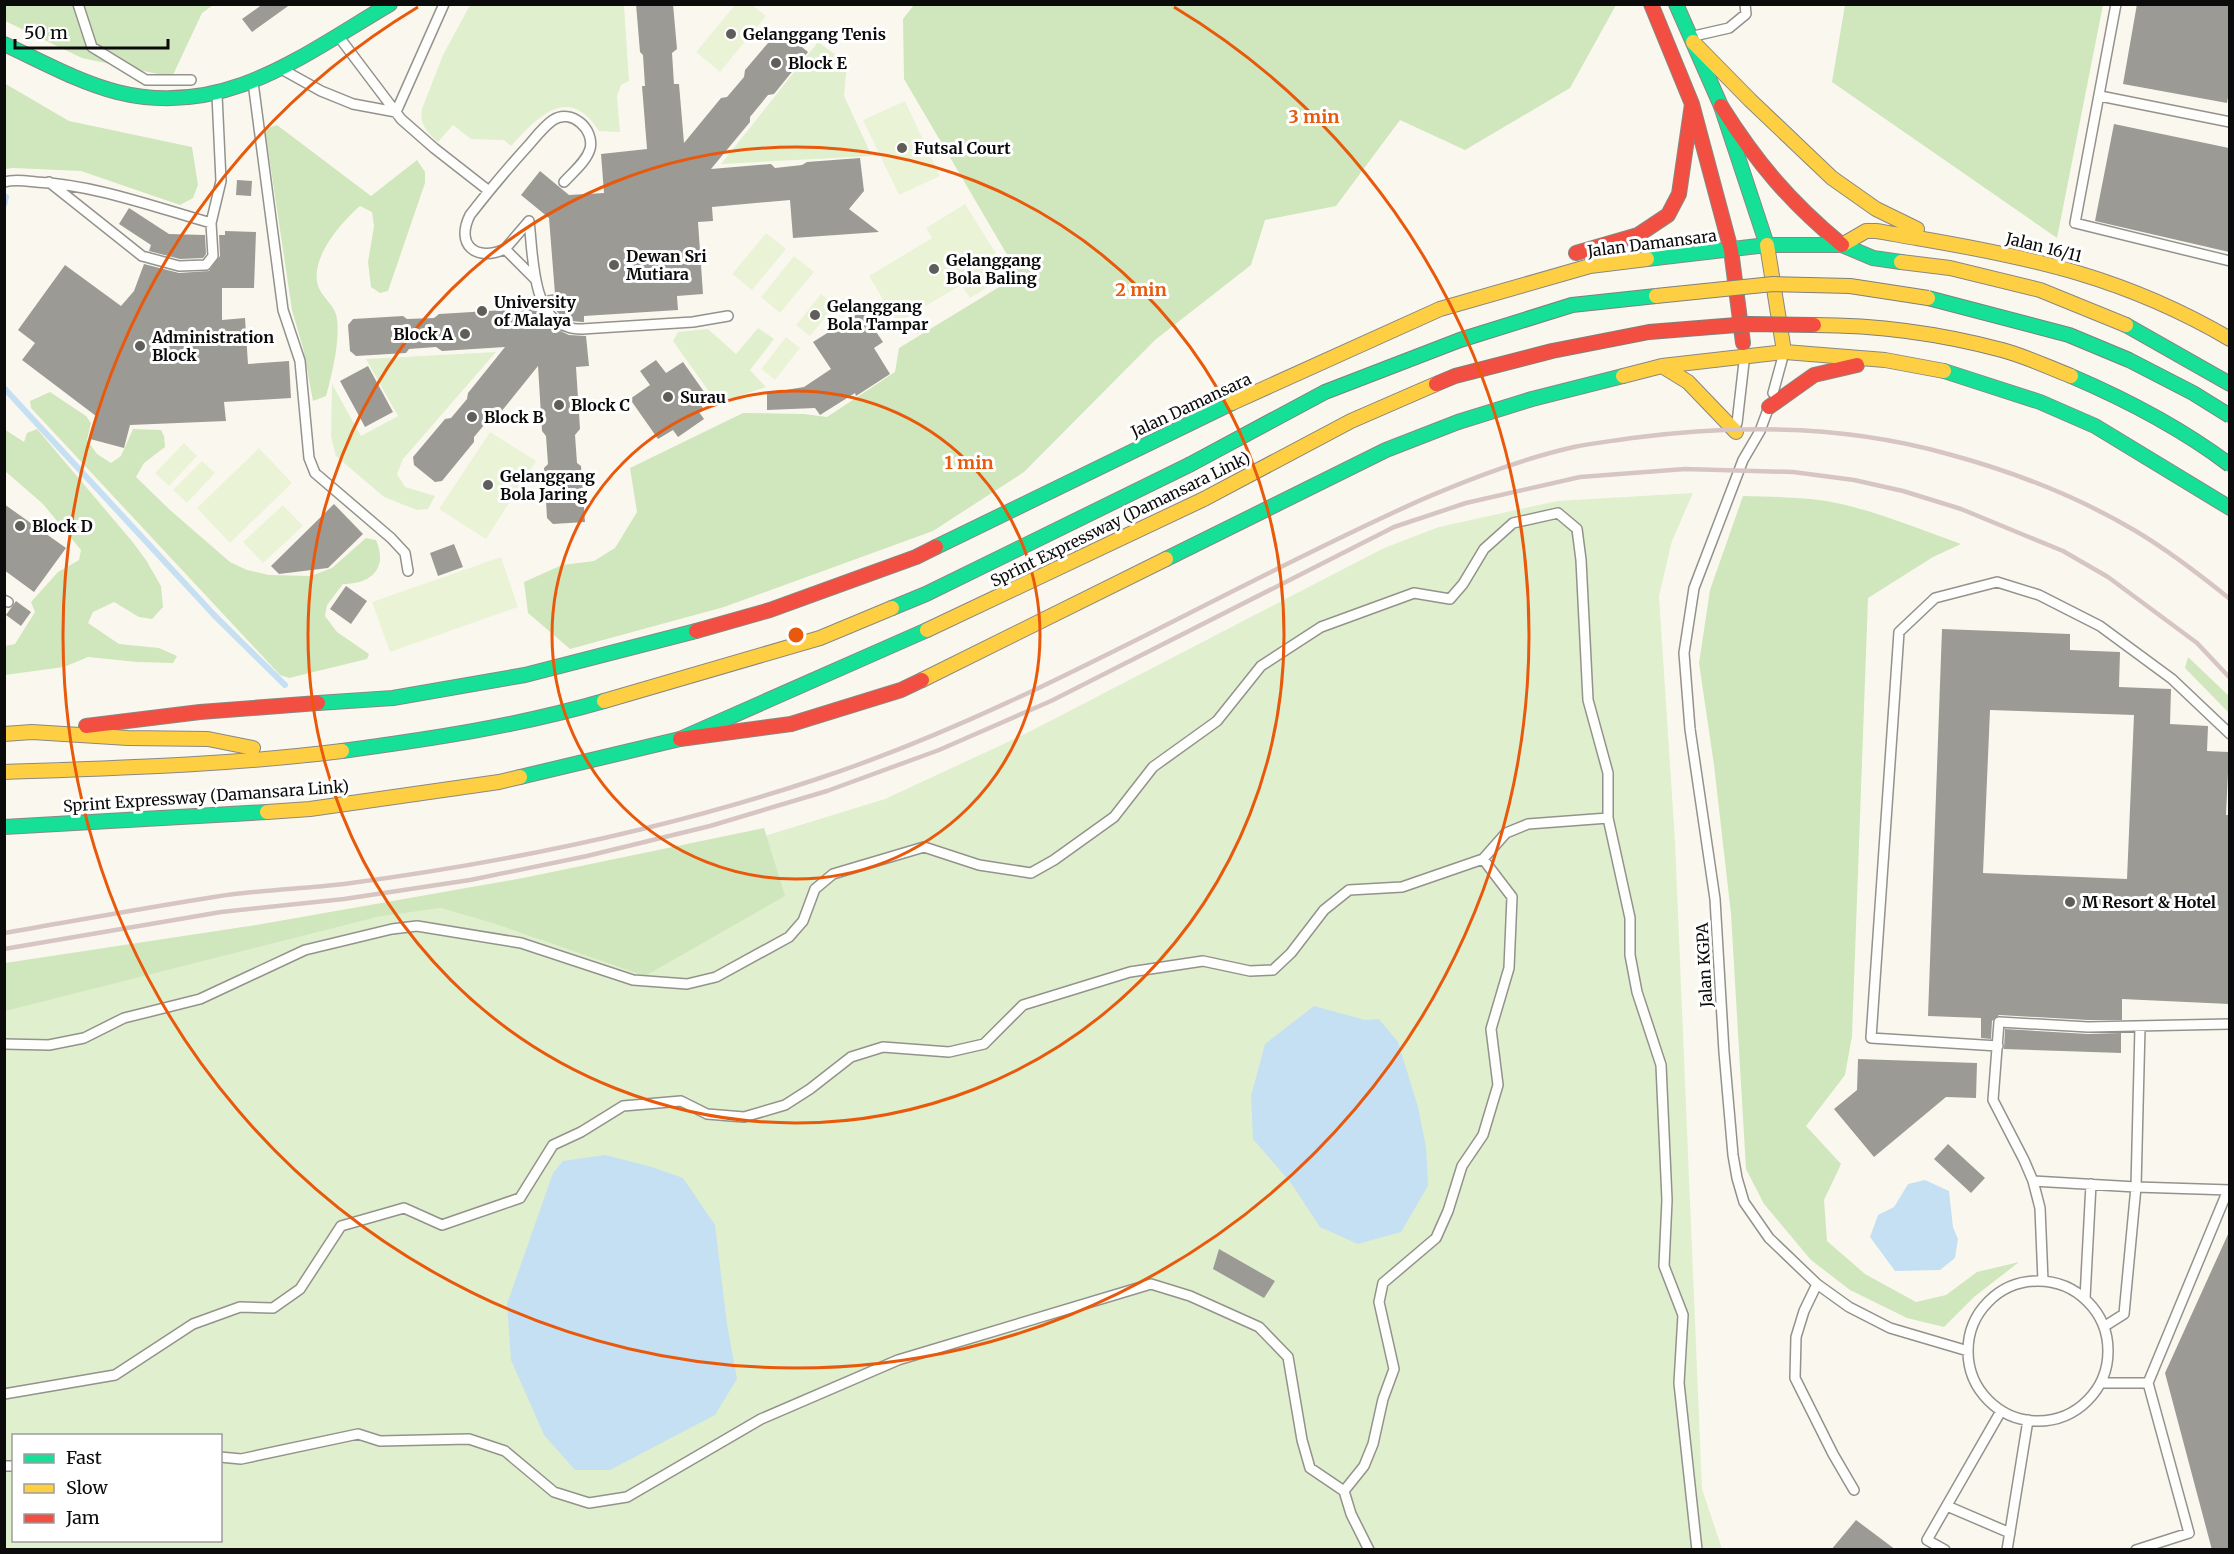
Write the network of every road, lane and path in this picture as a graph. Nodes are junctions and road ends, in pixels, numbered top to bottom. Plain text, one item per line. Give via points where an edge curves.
1 (78, 4) edge
2 (390, 4) edge
3 (444, 4) edge
4 (1652, 4) edge
5 (1676, 4) edge
6 (1745, 4) edge
7 (2116, 4) edge
8 (338, 36) junction
9 (1692, 39) junction
10 (4, 44) edge
11 (279, 68) junction
12 (191, 80) dead end
13 (253, 80) junction
14 (217, 93) junction
15 (2100, 96) junction
16 (1692, 104) junction
17 (1721, 106) junction
18 (396, 112) junction
19 (2229, 122) edge
20 (4, 182) edge
21 (49, 182) junction
22 (564, 182) dead end
23 (489, 191) junction
24 (211, 223) junction
25 (1944, 242) junction
26 (1767, 245) junction
27 (1842, 245) junction
28 (505, 249) junction
29 (1731, 250) junction
30 (1562, 258) dead end
31 (2229, 261) edge
32 (535, 279) junction
33 (1442, 293) dead end
34 (728, 316) dead end
35 (2229, 339) edge
36 (1785, 352) junction
37 (1745, 355) junction
38 (1885, 360) junction
39 (1662, 366) junction
40 (2229, 384) edge
41 (1769, 407) junction
42 (2229, 416) edge
43 (1201, 417) junction
44 (1736, 432) junction
45 (1743, 460) junction
46 (2229, 465) edge
47 (2167, 468) junction
48 (2229, 508) edge
49 (2209, 511) dead end
50 (408, 571) dead end
51 (32, 732) junction
52 (4, 734) edge
53 (2229, 734) edge
54 (680, 739) junction
55 (299, 756) junction
56 (4, 772) edge
57 (1608, 818) junction
58 (4, 826) edge
59 (1483, 859) junction
60 (2229, 1024) edge
61 (2140, 1027) junction
62 (4, 1044) edge
63 (1998, 1046) junction
64 (2033, 1181) junction
65 (2091, 1184) junction
66 (2136, 1187) junction
67 (2229, 1190) edge
68 (2043, 1281) junction
69 (1817, 1284) junction
70 (2085, 1298) junction
71 (2104, 1326) junction
72 (1968, 1351) junction
73 (2102, 1383) junction
74 (2148, 1383) junction
75 (4, 1394) edge
76 (2001, 1411) junction
77 (2028, 1420) junction
78 (222, 1457) edge
79 (1854, 1490) dead end
80 (1344, 1491) junction
81 (1947, 1506) junction
82 (2010, 1533) junction
83 (1369, 1550) edge
84 (1696, 1550) edge
85 (1945, 1550) edge
86 (2007, 1550) edge
87 (2136, 1550) edge

1 - 12 lane via 92,47 146,80
2 - 8 main road
3 - 18 lane
4 - 16 main road
5 - 9 main road
6 - 9 lane via 1746,14 1729,28
7 - 15 lane
8 - 11 main road
8 - 18 lane
9 - 17 main road
9 - 25 main road via 1832,178 1876,209
10 - 14 main road via 82,79 131,95 182,99
11 - 13 main road
11 - 18 lane via 353,104
13 - 14 main road
13 - 50 lane via 283,310 300,361 309,458 315,473 405,553
14 - 24 lane via 221,181
15 - 19 lane
15 - 31 lane via 2075,224
16 - 29 main road
16 - 30 main road via 1679,194 1668,215 1638,235
17 - 26 main road
17 - 27 main road via 1776,183 1806,216
18 - 23 lane
20 - 21 lane
21 - 24 lane via 97,191
21 - 24 lane via 142,256 179,266 206,265 213,256
22 - 23 lane via 589,153 591,139 579,121 563,116 540,132
23 - 28 lane via 470,215 464,234 467,243 479,253 487,255
25 - 27 main road, Jalan 16/11 via 1867,231
25 - 35 main road, Jalan 16/11 via 2108,280
26 - 27 main road, Jalan Damansara
26 - 29 main road, Jalan Damansara
26 - 36 main road
27 - 40 main road, Jalan Damansara via 1873,258 1950,268 2040,290 2118,321
28 - 32 lane
28 - 32 lane via 530,221
29 - 37 main road
29 - 43 main road, Jalan Damansara via 1590,266 1440,309
32 - 34 lane via 544,306 567,327 685,322
33 - 43 main road
36 - 37 main road
36 - 38 main road
36 - 41 lane, Jalan KGPA
37 - 39 main road
37 - 44 lane
38 - 41 main road via 1814,375
38 - 47 main road via 1938,369 2040,402 2095,426
39 - 44 main road via 1688,382
39 - 54 main road via 1532,399 1386,450 901,690 791,724
41 - 45 lane, Jalan KGPA
42 - 55 main road, Sprint Expressway (Damansara Link), bridge via 2129,360 2069,335 1944,301 1850,286 1773,284 1572,305 1460,340 1325,392 1189,465 926,594 820,638 555,715 425,740
43 - 51 main road, Jalan Damansara via 916,557 770,610 659,642 525,675 393,698 200,712
44 - 45 lane
45 - 69 lane, Jalan KGPA via 1694,588 1684,653 1690,729 1715,898 1724,1052 1737,1178 1744,1202 1769,1238
46 - 54 main road, Sprint Expressway (Damansara Link), bridge via 2148,412 2003,350 1929,334 1838,324 1749,324 1649,332 1455,376 1351,421 1204,499 885,650
47 - 48 main road
47 - 49 main road
51 - 52 main road
51 - 55 main road via 208,739
53 - 63 lane via 2172,679 2100,626 2040,595 1996,582 1956,592 1935,598 1899,632 1871,1038
54 - 58 main road, Sprint Expressway (Damansara Link) via 499,782 310,809
55 - 56 main road, Sprint Expressway (Damansara Link)
57 - 59 lane via 1528,824 1506,833
57 - 62 lane via 1608,773 1588,700 1577,529 1558,513 1513,523 1484,549 1450,599 1414,593 1321,627 1261,666 1217,721 1154,767 1114,817 1031,873 979,865 924,847 833,874 815,890 803,921 789,937 716,977 687,984 633,980 521,943 417,926 305,950 200,999 124,1018 84,1038 49,1045
57 - 84 lane via 1630,918 1630,955 1637,992 1661,1065 1667,1200 1664,1266 1683,1315 1679,1383
59 - 75 lane via 1402,887 1349,890 1324,910 1291,953 1273,969 1250,970 1203,961 1130,972 1023,1005 984,1044 949,1052 883,1047 851,1057 785,1105 744,1117 707,1114 681,1101 623,1106 554,1145 520,1198 442,1225 404,1208 341,1227 300,1289 273,1308 240,1307 193,1324 115,1375
59 - 80 lane via 1512,897 1509,968 1491,1029 1497,1085 1483,1135 1462,1166 1436,1238 1383,1283 1379,1302 1394,1369 1364,1466
60 - 61 lane
61 - 63 lane via 1999,1022
61 - 66 lane
63 - 64 lane via 1993,1100
64 - 65 lane
64 - 68 lane via 2040,1208
65 - 66 lane
65 - 70 lane
66 - 67 lane
66 - 71 lane via 2124,1314
67 - 74 lane
68 - 70 lane via 2057,1282
68 - 72 lane via 2014,1284 1995,1294 1979,1311 1970,1331
69 - 72 lane, Jalan KGPA via 1890,1328
69 - 79 lane via 1796,1337 1795,1378
70 - 71 lane
71 - 73 lane via 2109,1343
72 - 76 lane via 1978,1387
73 - 74 lane
73 - 77 lane via 2079,1409 2046,1421
74 - 87 lane via 2189,1533
76 - 77 lane
76 - 81 lane
77 - 82 lane
78 - 80 lane via 242,1459 358,1434 381,1441 469,1439 505,1451 554,1492 589,1503 627,1497 761,1419 898,1360 1152,1284 1190,1296 1259,1327 1288,1357 1310,1467
80 - 83 lane
81 - 82 lane
81 - 85 lane via 1927,1540
82 - 86 lane

